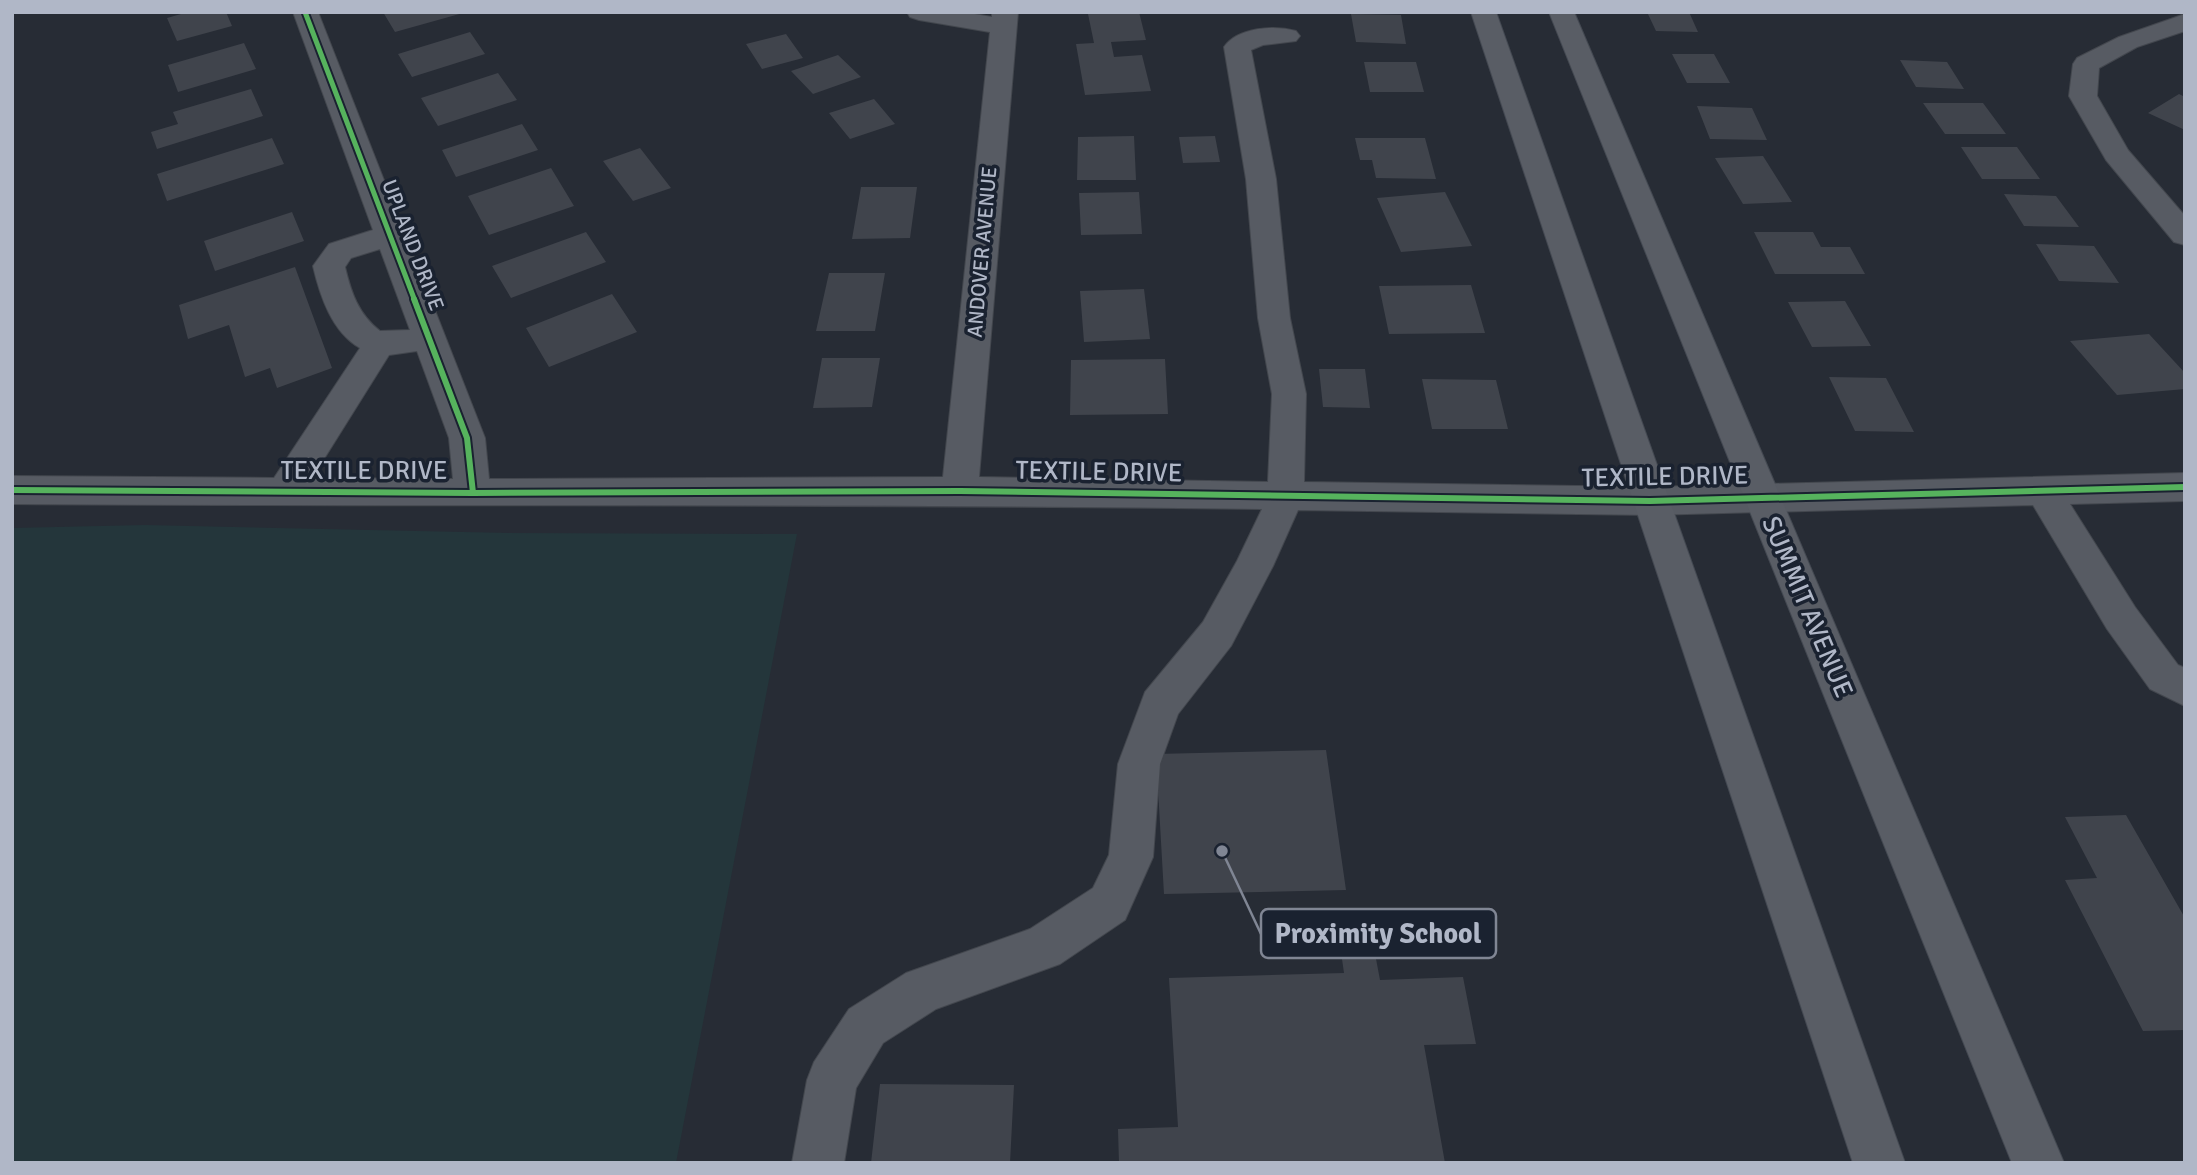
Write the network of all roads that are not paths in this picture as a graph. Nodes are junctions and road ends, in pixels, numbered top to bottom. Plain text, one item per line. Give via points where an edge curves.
1 (305, 12) edge
2 (919, 12) edge
3 (1483, 12) edge
4 (1561, 12) edge
5 (1004, 20) edge
6 (2185, 22) edge
7 (1287, 36) dead end
8 (2185, 235) edge
9 (390, 236) junction
10 (429, 338) junction
11 (380, 343) junction
12 (2185, 487) edge
13 (2042, 489) junction
14 (12, 490) edge
15 (960, 491) junction
16 (284, 492) junction
17 (473, 493) junction
18 (1761, 497) junction
19 (1285, 498) junction
20 (1650, 501) junction
21 (2185, 689) edge
22 (818, 1163) edge
23 (1879, 1163) edge
24 (2038, 1163) edge

1 - 9 street, UPLAND DRIVE
2 - 5 street
3 - 20 main road
4 - 18 main road, SUMMIT AVENUE
5 - 15 street, ANDOVER AVENUE
6 - 8 street via 2128,42 2086,64 2083,96 2116,154
7 - 19 street via 1258,37 1237,47 1261,179 1274,318 1289,394
9 - 10 street, UPLAND DRIVE
9 - 11 street via 340,251 329,266 345,311 360,334
10 - 11 street
10 - 17 street, UPLAND DRIVE via 467,438
11 - 16 street
12 - 13 street, TEXTILE DRIVE
13 - 18 street, TEXTILE DRIVE
13 - 21 street via 2121,618 2164,677
14 - 16 street, TEXTILE DRIVE
15 - 17 street, TEXTILE DRIVE
15 - 19 street, TEXTILE DRIVE
16 - 17 street, TEXTILE DRIVE
18 - 20 street, TEXTILE DRIVE
18 - 24 main road, SUMMIT AVENUE
19 - 20 street, TEXTILE DRIVE
19 - 22 street via 1217,634 1160,705 1139,764 1131,857 1110,904 1043,948 923,990 866,1026 832,1080
20 - 23 main road

